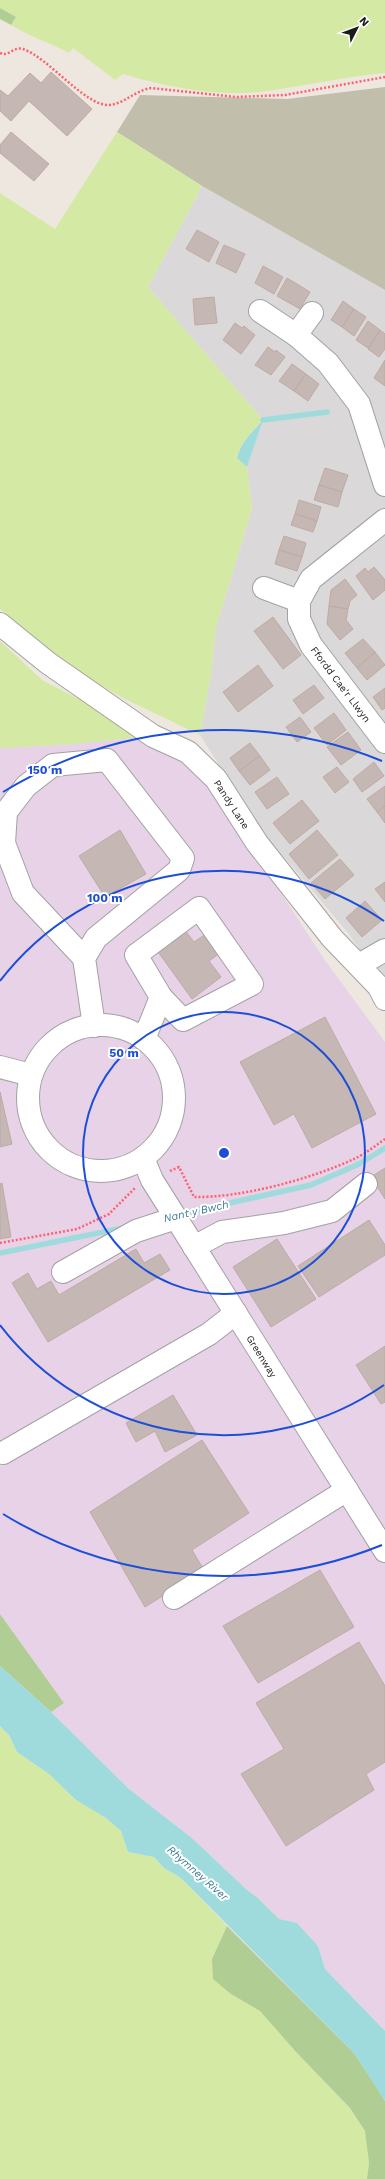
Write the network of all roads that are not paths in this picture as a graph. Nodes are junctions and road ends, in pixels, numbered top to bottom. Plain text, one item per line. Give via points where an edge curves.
1 (260, 311) dead end
2 (312, 313) dead end
3 (296, 335) junction
4 (385, 485) edge
5 (385, 520) edge
6 (264, 588) dead end
7 (299, 602) junction
8 (0, 624) edge
9 (385, 742) edge
10 (385, 950) edge
11 (84, 958) junction
12 (359, 965) junction
13 (161, 997) junction
14 (385, 999) edge
15 (94, 1026) junction
16 (144, 1040) junction
17 (0, 1067) edge
18 (31, 1075) junction
19 (143, 1158) junction
20 (366, 1184) dead end
21 (176, 1218) junction
22 (194, 1247) junction
23 (63, 1272) dead end
24 (236, 1313) junction
25 (3, 1452) dead end
26 (347, 1490) junction
27 (385, 1551) edge
28 (174, 1598) dead end

1 - 3 street
2 - 3 street
3 - 4 street via 328,363 359,404
5 - 7 street via 311,579
6 - 7 street
7 - 9 street, Ffordd Cae'r Llwyn via 299,619 311,645
8 - 12 street, Pandy Lane via 48,664 153,736 188,752 216,779 257,843 323,926
10 - 12 street
11 - 11 street via 96,938 178,870 183,858 107,760 53,765 26,786 6,812 4,843 23,893
11 - 15 street
12 - 14 street, Pandy Lane via 379,987
13 - 13 street via 136,955 199,908 252,984 183,1020
13 - 16 street
15 - 16 street via 124,1029
15 - 18 street via 78,1028 58,1039 42,1055
16 - 19 street via 161,1056 171,1076 174,1099 167,1129 160,1142
17 - 18 street
18 - 19 street via 28,1098 31,1120 41,1141 57,1157 78,1168 100,1172 122,1168
19 - 21 street, Greenway via 152,1180
20 - 22 street via 332,1211 284,1223 222,1232
21 - 22 street, Greenway
21 - 23 street via 136,1231
22 - 24 street, Greenway
24 - 25 street via 209,1334
24 - 26 street, Greenway
26 - 27 street, Greenway
26 - 28 street

